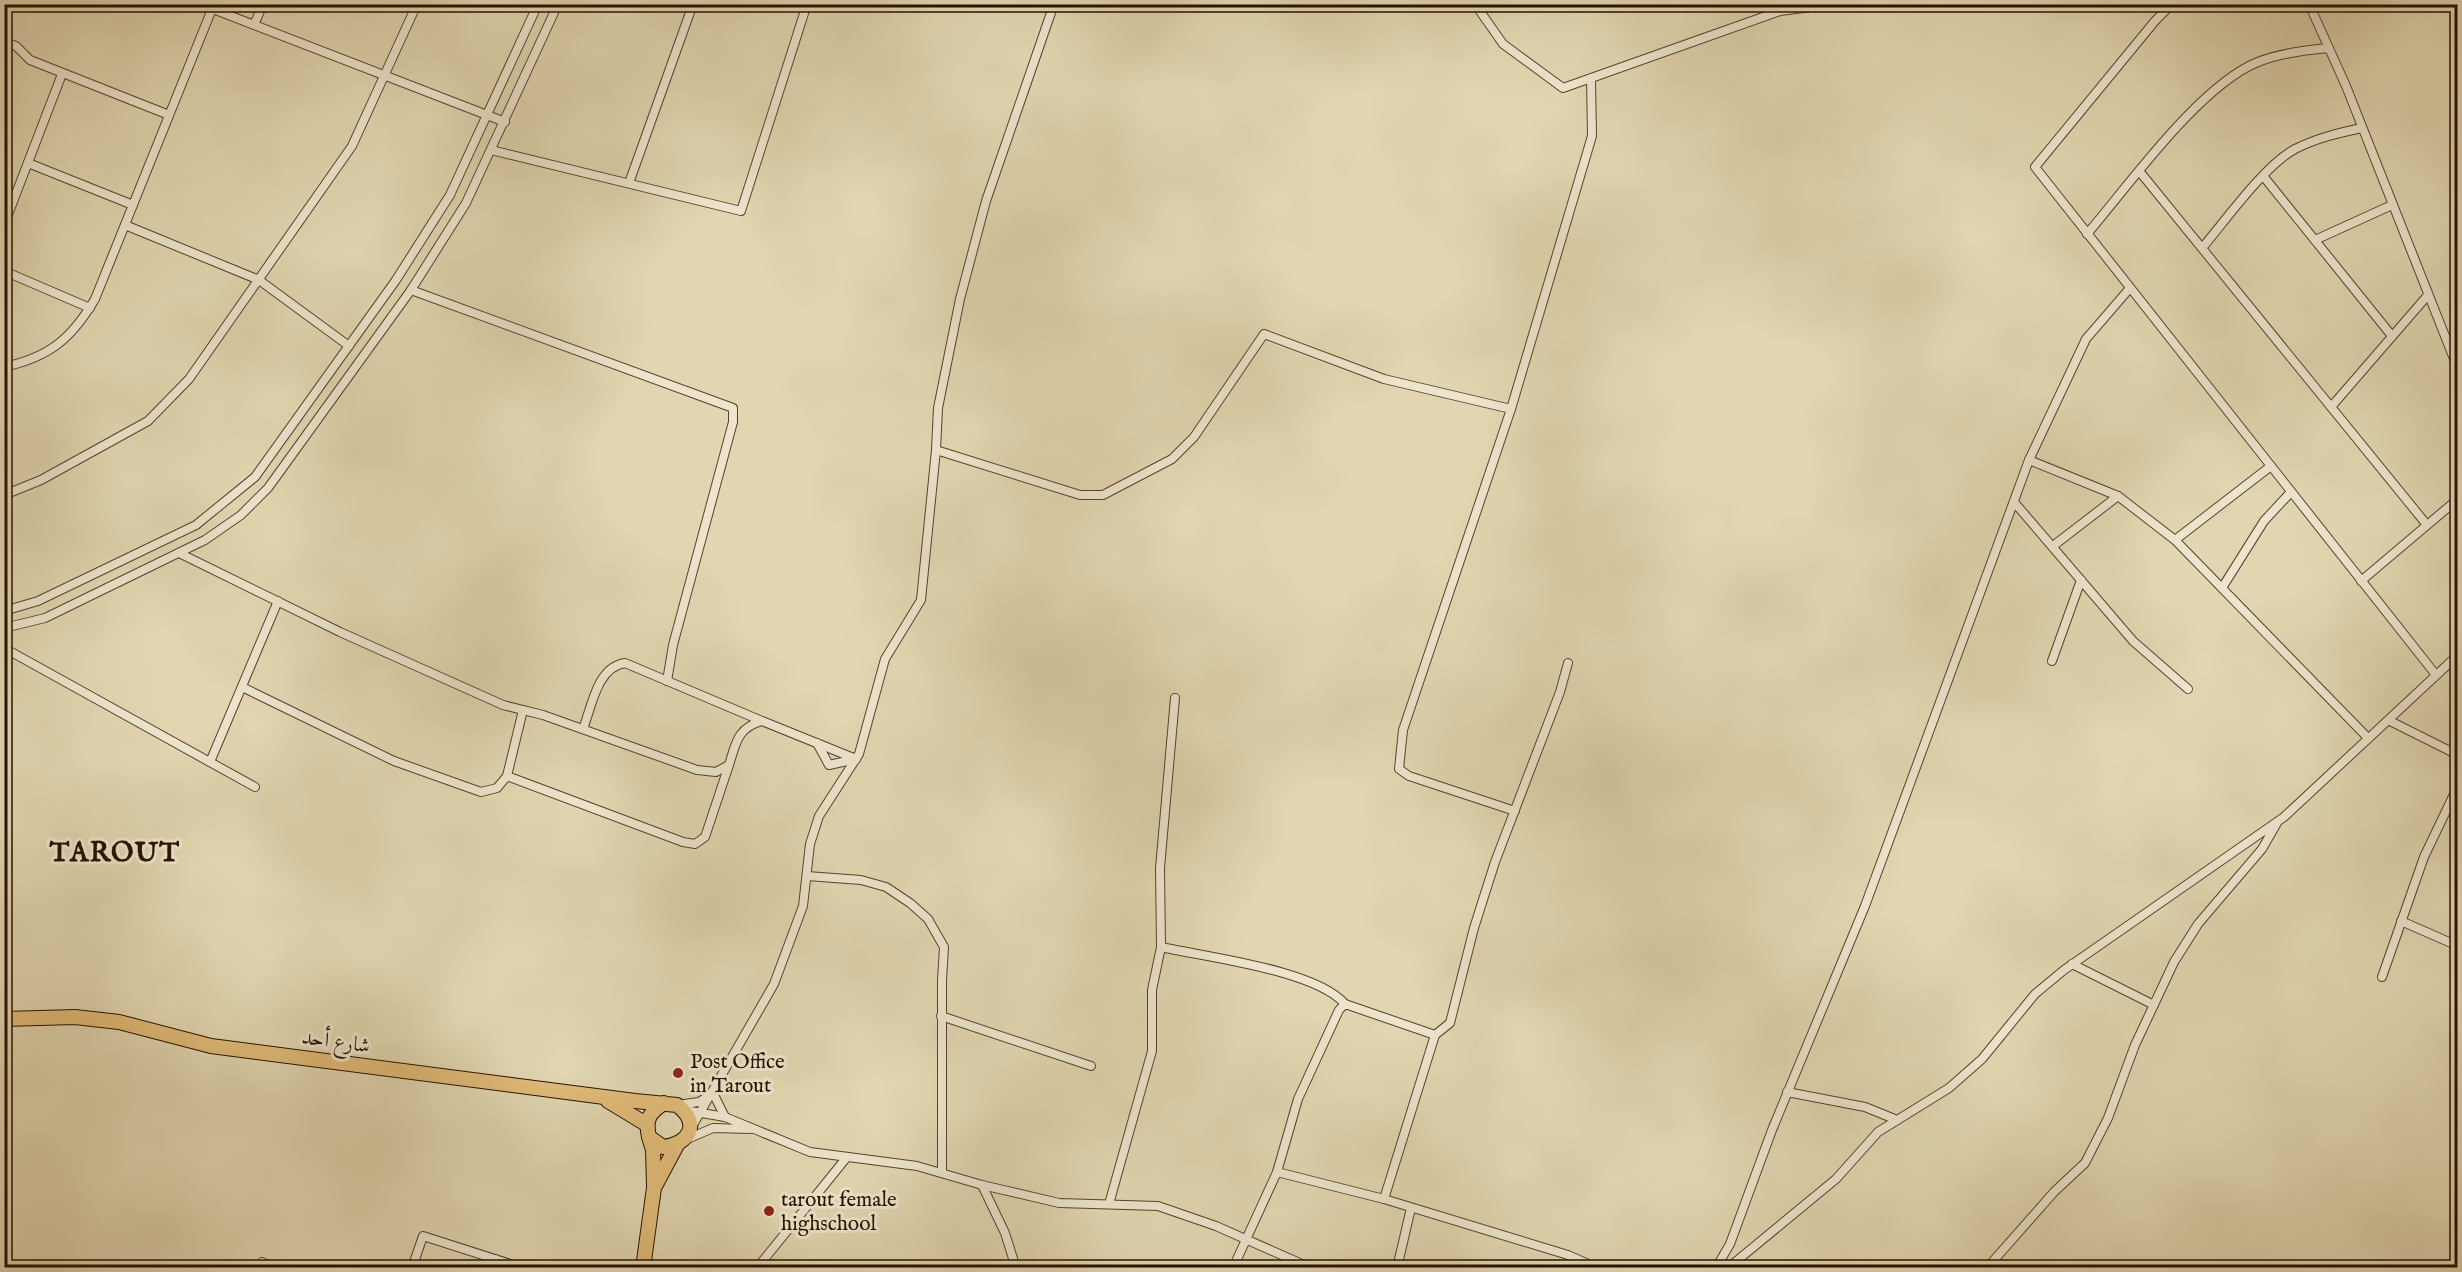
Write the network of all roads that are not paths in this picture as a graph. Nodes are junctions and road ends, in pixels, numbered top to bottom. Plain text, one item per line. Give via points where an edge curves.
1 (200, 4) edge
2 (263, 4) edge
3 (417, 4) edge
4 (538, 4) edge
5 (558, 4) edge
6 (693, 4) edge
7 (807, 4) edge
8 (1054, 4) edge
9 (1475, 4) edge
10 (1835, 4) edge
11 (2172, 4) edge
12 (2309, 4) edge
13 (212, 9) junction
14 (255, 25) junction
15 (4, 42) edge
16 (2329, 48) junction
17 (62, 74) junction
18 (385, 76) junction
19 (1591, 78) junction
20 (169, 115) junction
21 (487, 115) junction
22 (505, 122) junction
23 (2362, 128) junction
24 (491, 150) junction
25 (28, 164) junction
26 (2140, 172) junction
27 (2264, 177) junction
28 (629, 183) junction
29 (133, 205) junction
30 (2392, 205) junction
31 (4, 225) edge
32 (125, 225) junction
33 (2087, 234) junction
34 (2315, 240) junction
35 (2202, 248) junction
36 (4, 271) edge
37 (259, 280) junction
38 (2130, 288) junction
39 (411, 290) junction
40 (2428, 295) junction
41 (90, 308) junction
42 (2392, 336) junction
43 (349, 346) junction
44 (4, 367) edge
45 (2457, 369) edge
46 (2331, 407) junction
47 (1510, 409) junction
48 (936, 450) junction
49 (2029, 460) junction
50 (2271, 466) junction
51 (2291, 492) junction
52 (4, 495) edge
53 (2118, 496) junction
54 (2457, 499) edge
55 (2014, 502) junction
56 (2427, 525) junction
57 (2175, 540) junction
58 (2053, 546) junction
59 (179, 553) junction
60 (2081, 580) junction
61 (2361, 581) junction
62 (2222, 588) junction
63 (278, 601) junction
64 (4, 611) edge
65 (4, 628) edge
66 (4, 648) edge
67 (2457, 655) edge
68 (2052, 661) dead end
69 (1568, 663) dead end
70 (2436, 675) junction
71 (667, 681) junction
72 (242, 687) junction
73 (2188, 688) dead end
74 (1175, 698) dead end
75 (523, 710) junction
76 (2390, 721) junction
77 (762, 722) junction
78 (583, 729) junction
79 (2368, 738) junction
80 (817, 743) junction
81 (2457, 755) edge
82 (856, 759) junction
83 (210, 762) junction
84 (729, 765) junction
85 (506, 774) junction
86 (2457, 786) edge
87 (255, 787) dead end
88 (1515, 811) junction
89 (2279, 820) junction
90 (807, 876) junction
91 (2401, 921) junction
92 (2457, 946) edge
93 (1161, 947) junction
94 (2072, 964) junction
95 (2382, 977) dead end
96 (1345, 1004) junction
97 (2154, 1005) junction
98 (941, 1016) junction
99 (4, 1019) edge
100 (1435, 1035) junction
101 (1091, 1066) dead end
102 (1787, 1092) junction
103 (713, 1093) junction
104 (599, 1096) junction
105 (675, 1106) junction
106 (702, 1112) junction
107 (725, 1117) junction
108 (1897, 1120) junction
109 (753, 1129) junction
110 (648, 1130) junction
111 (684, 1139) junction
112 (847, 1157) junction
113 (1277, 1172) junction
114 (942, 1173) junction
115 (982, 1185) junction
116 (654, 1188) junction
117 (1384, 1199) junction
118 (1109, 1204) junction
119 (1411, 1208) junction
120 (1245, 1240) junction
121 (494, 1263) edge
122 (261, 1268) edge
123 (276, 1268) edge
124 (412, 1268) edge
125 (523, 1268) edge
126 (644, 1268) edge
127 (757, 1268) edge
128 (1016, 1268) edge
129 (1233, 1268) edge
130 (1311, 1268) edge
131 (1397, 1268) edge
132 (1585, 1268) edge
133 (1716, 1268) edge
134 (1728, 1268) edge
135 (1987, 1268) edge

1 - 13 street
2 - 14 street
3 - 18 street
4 - 21 street
5 - 22 street
6 - 28 street
7 - 28 street via 741,211
8 - 48 street via 986,201 938,408
9 - 19 street via 1503,44 1563,88
10 - 19 street via 1780,11
11 - 33 street via 2035,167
12 - 16 street
13 - 14 street
13 - 20 street
14 - 18 street
15 - 17 street via 16,46 30,60
16 - 23 street
16 - 26 street via 2302,50 2256,62 2222,84 2188,115
17 - 20 street
17 - 25 street
18 - 21 street
18 - 37 street via 352,146
19 - 47 street via 1592,136
20 - 29 street
21 - 22 street
21 - 43 street via 450,195
22 - 24 street
23 - 27 street via 2326,135 2293,150
23 - 30 street
24 - 28 street
24 - 39 street via 466,203
25 - 29 street
25 - 31 street
26 - 33 street
26 - 35 street
27 - 34 street
27 - 35 street
29 - 32 street
30 - 34 street
30 - 40 street
32 - 37 street
32 - 41 street
33 - 38 street
34 - 42 street
35 - 46 street
36 - 41 street
37 - 43 street
37 - 52 street via 189,379 148,421 41,480
38 - 49 street via 2086,339
38 - 50 street
39 - 59 street via 268,488 242,515
39 - 71 street via 733,408 733,422 673,645
40 - 42 street
40 - 45 street
41 - 44 street via 78,327 53,348 28,362
42 - 46 street
43 - 64 street via 255,477 196,525 38,602
46 - 56 street
47 - 48 street via 1384,379 1264,334 1187,444 1172,459 1103,495 1080,495
47 - 88 street via 1403,730 1399,769 1408,776
48 - 82 street via 921,600 885,659
49 - 53 street
49 - 55 street
50 - 51 street
50 - 57 street
51 - 61 street
51 - 62 street via 2264,521
53 - 57 street
53 - 58 street
54 - 56 street
55 - 58 street
55 - 102 street via 1865,906
56 - 61 street
57 - 62 street
58 - 60 street
59 - 63 street
59 - 65 street via 45,618
60 - 68 street
60 - 73 street via 2133,641
61 - 70 street
62 - 79 street
63 - 72 street
63 - 75 street via 492,700
66 - 83 street
67 - 70 street
69 - 88 street
70 - 76 street
71 - 77 street
71 - 78 street via 625,663 614,664 605,672
72 - 83 street
72 - 85 street via 394,761 443,780 481,792 497,788
74 - 93 street via 1160,868
75 - 78 street
75 - 85 street
76 - 79 street
76 - 81 street
77 - 80 street
77 - 84 street via 748,725 739,736
78 - 84 street via 697,770 716,772
79 - 89 street
80 - 82 street
80 - 82 street via 829,765
82 - 90 street via 819,816 810,844
83 - 87 street
84 - 85 street via 705,837 695,844
86 - 91 street via 2424,857
88 - 100 street via 1474,928 1450,1023
89 - 94 street
89 - 97 street via 2262,849 2198,924
90 - 98 street via 853,879 885,887 928,919 944,947
90 - 103 street via 803,906 774,984
91 - 92 street
91 - 95 street
93 - 96 street via 1294,976 1339,997
93 - 118 street via 1152,990 1152,1051
94 - 97 street
94 - 108 street via 2035,994 1982,1059 1949,1089
96 - 100 street
96 - 113 street via 1298,1099
97 - 135 street via 2108,1118 2085,1163
98 - 101 street
98 - 114 street
99 - 104 main road, شارع أحد via 75,1017 119,1022 212,1046
100 - 117 street
102 - 108 street via 1865,1107
102 - 133 street via 1730,1244
103 - 105 street via 699,1102
103 - 106 street
103 - 107 street
104 - 105 main road, شارع أحد
104 - 110 main road
105 - 106 street
105 - 110 main road via 651,1112
105 - 111 main road via 689,1119
106 - 107 street
106 - 111 street
107 - 109 street
108 - 134 street via 1878,1132 1836,1179
109 - 111 street via 713,1128
109 - 112 street via 810,1152
110 - 111 main road via 663,1147
110 - 116 main road
111 - 116 main road
112 - 114 street
112 - 127 street
113 - 117 street
113 - 120 street
114 - 115 street
115 - 118 street via 1059,1203
115 - 128 street via 1005,1233
116 - 126 main road
117 - 119 street
118 - 120 street via 1158,1206
119 - 131 street
119 - 132 street via 1568,1256 1586,1263
120 - 129 street
120 - 130 street
121 - 124 street via 423,1236
121 - 125 street
122 - 123 street via 262,1262

